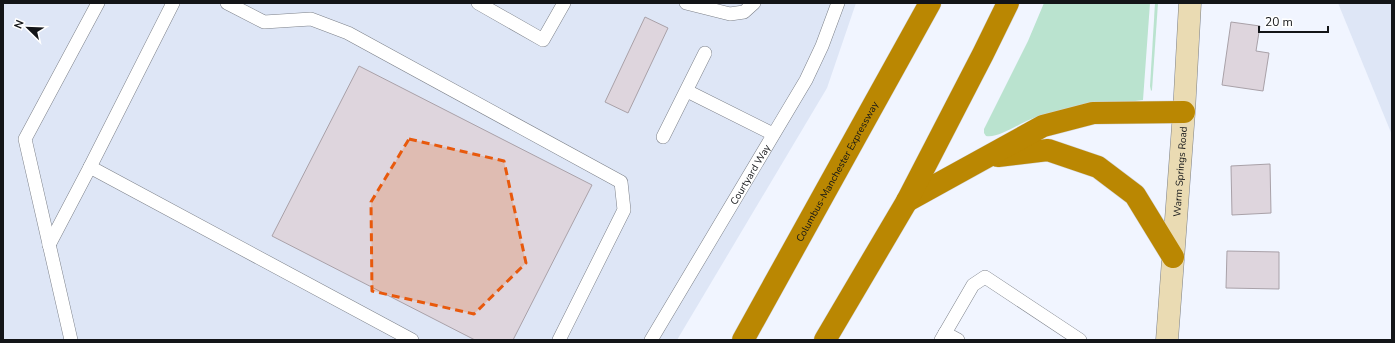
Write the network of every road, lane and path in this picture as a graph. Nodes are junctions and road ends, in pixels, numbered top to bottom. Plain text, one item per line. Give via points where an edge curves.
1 (98, 3) edge
2 (173, 3) edge
3 (227, 3) edge
4 (478, 3) edge
5 (564, 3) edge
6 (686, 3) edge
7 (754, 3) edge
8 (838, 3) edge
9 (1008, 3) edge
10 (1190, 3) edge
11 (927, 7) edge
12 (705, 53) dead end
13 (687, 91) junction
14 (1184, 112) junction
15 (773, 134) junction
16 (663, 137) dead end
17 (987, 157) junction
18 (90, 167) junction
19 (906, 201) junction
20 (49, 245) junction
21 (1173, 257) junction
22 (943, 336) edge
23 (71, 340) edge
24 (412, 340) edge
25 (559, 340) edge
26 (651, 340) edge
27 (743, 340) edge
28 (825, 340) edge
29 (958, 340) edge
30 (1080, 340) edge
31 (1167, 340) edge

1 - 20 lane via 25,139
2 - 18 lane
3 - 25 lane via 264,22 311,19 348,33 621,182 624,210
4 - 5 lane via 543,40
6 - 7 lane via 730,14 744,12
8 - 15 lane, Courtyard Way via 806,80
9 - 19 highway
10 - 14 main road, Warm Springs Road
11 - 27 highway, Columbus-Manchester Expressway
12 - 13 lane
13 - 15 lane
13 - 16 lane
14 - 17 highway via 1094,113 1043,126
14 - 21 main road, Warm Springs Road
15 - 26 lane, Courtyard Way
17 - 19 highway
17 - 21 highway via 1048,150 1098,167 1135,195
18 - 20 lane
18 - 24 lane
19 - 28 highway
20 - 23 lane
21 - 31 main road, Warm Springs Road
22 - 29 lane
22 - 30 lane via 973,285 985,277

